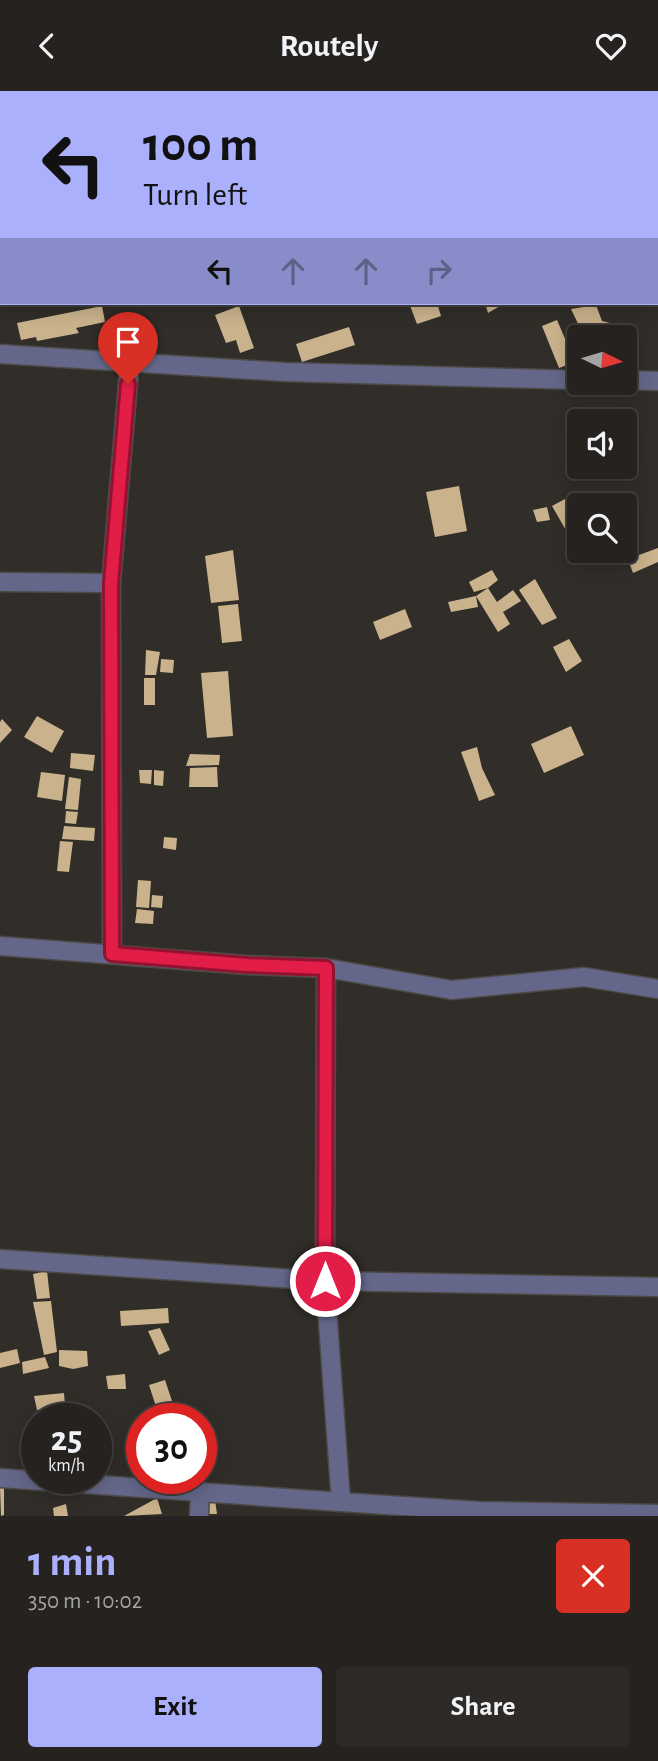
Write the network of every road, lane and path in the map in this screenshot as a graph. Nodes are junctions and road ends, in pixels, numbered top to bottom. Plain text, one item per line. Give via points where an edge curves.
1 (0, 354) edge
2 (130, 360) junction
3 (567, 380) edge
4 (637, 380) edge
5 (658, 381) edge
6 (0, 582) edge
7 (111, 583) junction
8 (0, 946) edge
9 (112, 954) junction
10 (326, 968) junction
11 (658, 989) edge
12 (0, 1259) edge
13 (325, 1281) junction
14 (658, 1287) edge
15 (0, 1478) edge
16 (126, 1487) edge
17 (217, 1493) edge
18 (200, 1494) edge
19 (341, 1501) junction
20 (479, 1513) edge
21 (658, 1514) edge
22 (199, 1516) edge

1 - 2 street
2 - 3 street via 285,372
2 - 7 street
4 - 5 street
6 - 7 street
7 - 9 street
8 - 9 street
9 - 10 street
10 - 11 street via 452,990 584,977
10 - 13 street
12 - 13 street
13 - 14 street
13 - 19 street
15 - 16 street
17 - 19 street
18 - 22 street
19 - 20 street
20 - 21 street

